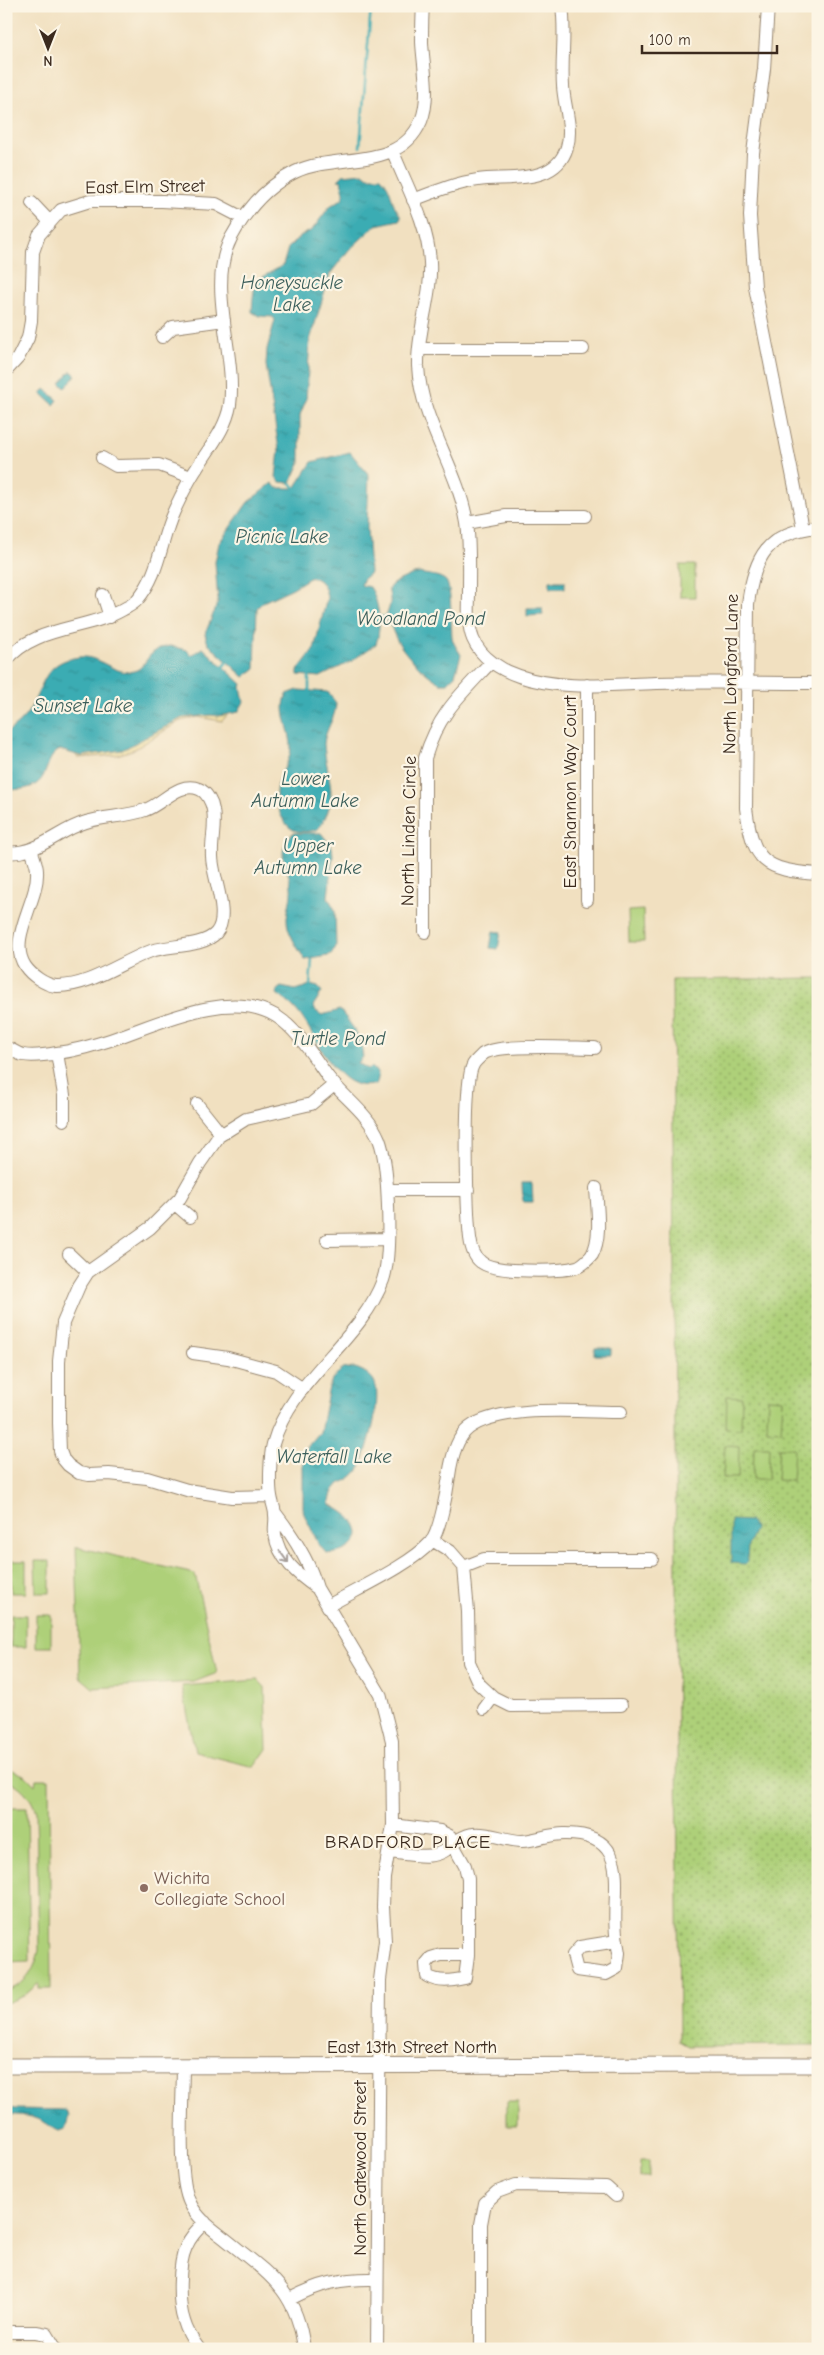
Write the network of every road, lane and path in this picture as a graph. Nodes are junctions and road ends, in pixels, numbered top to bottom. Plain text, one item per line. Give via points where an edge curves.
1 (422, 6) edge
2 (562, 6) edge
3 (768, 6) edge
4 (393, 152) junction
5 (413, 200) junction
6 (32, 203) dead end
7 (243, 218) junction
8 (50, 221) junction
9 (224, 320) junction
10 (162, 337) dead end
11 (584, 349) dead end
12 (419, 350) junction
13 (6, 371) edge
14 (102, 458) dead end
15 (192, 477) junction
16 (585, 516) dead end
17 (466, 523) junction
18 (818, 527) edge
19 (803, 528) junction
20 (103, 595) dead end
21 (110, 617) junction
22 (6, 661) edge
23 (491, 662) junction
24 (747, 683) junction
25 (818, 683) edge
26 (587, 684) junction
27 (31, 850) junction
28 (6, 852) edge
29 (818, 874) edge
30 (587, 900) dead end
31 (425, 932) dead end
32 (6, 1047) edge
33 (595, 1048) dead end
34 (57, 1053) junction
35 (334, 1085) junction
36 (197, 1104) dead end
37 (64, 1120) dead end
38 (221, 1134) junction
39 (596, 1188) dead end
40 (388, 1190) junction
41 (468, 1190) junction
42 (175, 1204) junction
43 (190, 1218) dead end
44 (388, 1239) junction
45 (326, 1240) dead end
46 (69, 1254) dead end
47 (88, 1272) junction
48 (193, 1354) dead end
49 (303, 1389) junction
50 (621, 1412) dead end
51 (271, 1496) junction
52 (276, 1514) junction
53 (432, 1540) junction
54 (652, 1559) dead end
55 (464, 1567) junction
56 (317, 1588) junction
57 (328, 1606) junction
58 (493, 1697) junction
59 (621, 1705) dead end
60 (484, 1709) dead end
61 (393, 1825) junction
62 (452, 1843) junction
63 (389, 1852) junction
64 (617, 1941) dead end
65 (468, 1955) dead end
66 (818, 2065) edge
67 (6, 2066) edge
68 (183, 2066) junction
69 (379, 2066) junction
70 (616, 2196) dead end
71 (205, 2222) junction
72 (377, 2279) junction
73 (290, 2299) junction
74 (6, 2332) edge
75 (56, 2349) edge
76 (199, 2349) edge
77 (304, 2349) edge
78 (377, 2349) edge
79 (481, 2349) edge

1 - 4 street via 425,92 421,120 408,140
2 - 5 street via 565,26 561,61 569,128 563,158 539,175 478,180
3 - 19 street via 753,153 754,278
4 - 5 street
4 - 7 street via 296,172 266,192
5 - 12 street via 425,232 430,263
6 - 8 street
7 - 8 street, East Elm Street via 216,204 90,201 61,210
7 - 9 street via 230,241 222,277
8 - 13 street via 39,234 33,252 28,338 18,358
9 - 10 street via 173,327
9 - 15 street via 230,406 218,436
11 - 12 street
12 - 17 street via 422,395 432,429 462,501
14 - 15 street via 116,466 159,465
15 - 21 street via 173,513 150,582 136,602
16 - 17 street via 506,516
17 - 23 street via 469,622 473,639
18 - 19 street, North Longford Lane
19 - 24 street, North Longford Lane via 778,539 761,555 751,576
20 - 21 street
21 - 22 street via 36,638
23 - 26 street via 519,676 543,682
23 - 31 street, North Linden Circle via 445,712 431,737 425,758
24 - 25 street
24 - 26 street
24 - 29 street, North Longford Lane via 746,808 749,834 765,859 786,871
26 - 30 street, East Shannon Way Court
27 - 27 street via 85,822 147,810 186,787 200,789 207,795 213,810 212,857 221,921 216,933 206,940 153,950 82,982 55,986 35,977 24,965 19,950 38,870
27 - 28 street via 18,854
32 - 34 street, North Gatewood Street via 23,1055
33 - 41 street via 510,1047 484,1053 472,1065 468,1088
34 - 35 street, North Gatewood Street via 107,1041 184,1013 219,1006 248,1007 273,1014 287,1024
34 - 37 street via 64,1095
35 - 38 street via 311,1104 246,1119
35 - 40 street, North Gatewood Street via 365,1116 379,1139
36 - 38 street
38 - 42 street
39 - 41 street via 597,1236 591,1256 579,1267 553,1269 497,1268 481,1262 470,1240
40 - 41 street
40 - 44 street, North Gatewood Street
42 - 43 street
42 - 47 street via 150,1228
44 - 45 street
44 - 49 street, North Gatewood Street via 384,1278 368,1308
46 - 47 street
47 - 51 street via 63,1323 59,1361 60,1450 63,1460 79,1473 147,1478 187,1490 232,1497
48 - 49 street via 228,1358 276,1371
49 - 51 street, North Gatewood Street via 287,1411 273,1446
50 - 53 street via 510,1412 462,1425 451,1460 445,1501
51 - 52 street, North Gatewood Street
52 - 56 street, North Gatewood Street via 312,1570
52 -> 56 street, North Gatewood Street via 278,1548 303,1578
53 - 55 street via 450,1551
53 - 57 street via 406,1562
54 - 55 street via 484,1559
55 - 58 street via 469,1662 479,1684
56 - 57 street, North Gatewood Street
57 - 61 street, North Gatewood Street via 380,1694 392,1741
58 - 59 street via 511,1706
58 - 60 street
61 - 62 street via 440,1831 450,1836
61 - 63 street, North Gatewood Street
62 - 63 street via 449,1849 433,1856
62 - 64 street via 472,1834 521,1841 562,1834 586,1835 598,1841 613,1857 618,1886
62 - 65 street via 468,1878
63 - 69 street, North Gatewood Street via 382,1907 385,1941 380,1980
66 - 69 main road, East 13th Street North
67 - 68 main road, East 13th Street North
68 - 69 main road, East 13th Street North
68 - 71 street via 184,2186 190,2204
69 - 72 street, North Gatewood Street
70 - 79 street via 606,2187 516,2185 497,2192 485,2203
71 - 73 street via 266,2272
71 - 76 street via 185,2249 181,2274 183,2318
72 - 73 street via 352,2278 323,2284
72 - 78 street, North Gatewood Street
73 - 77 street
74 - 75 street via 46,2334

